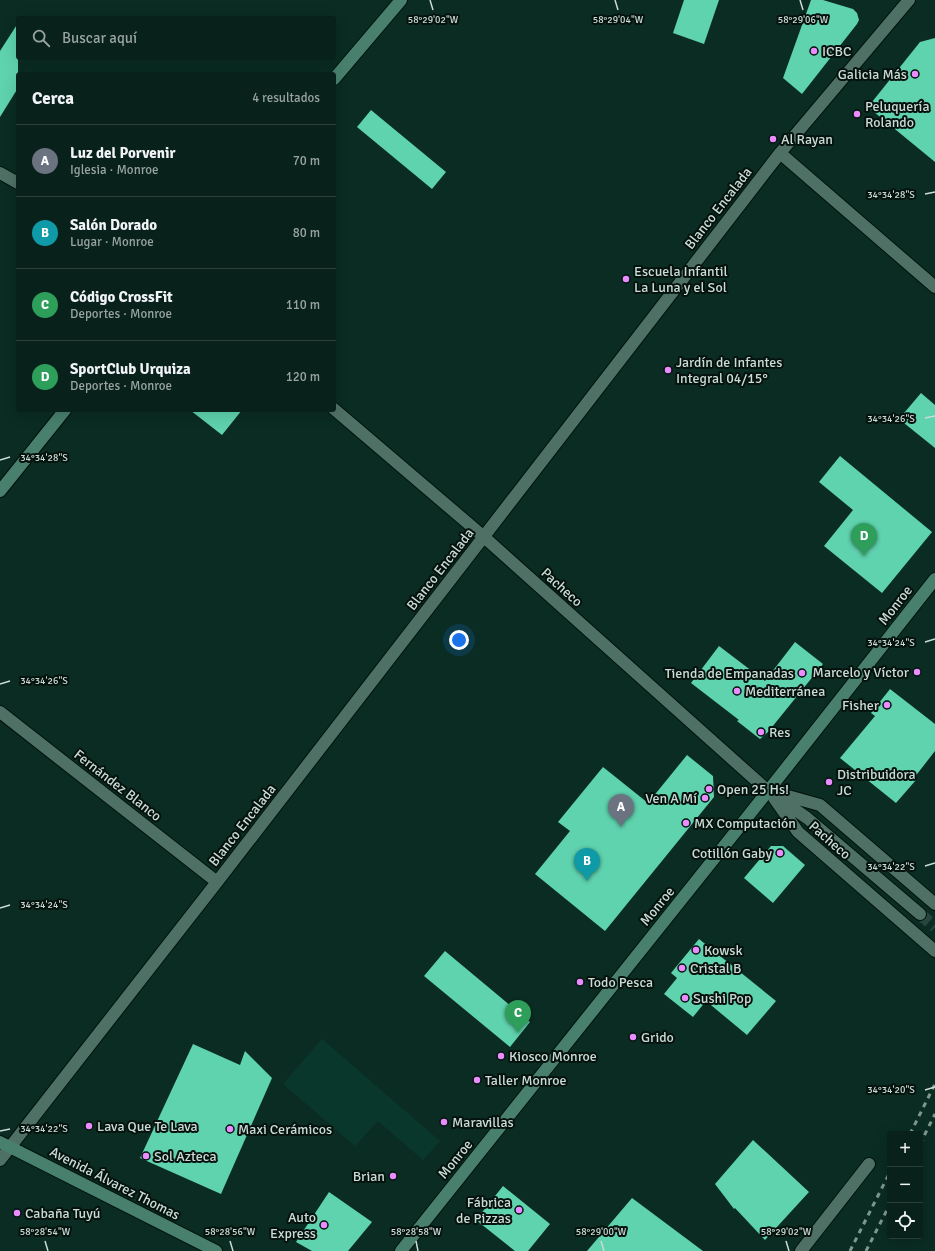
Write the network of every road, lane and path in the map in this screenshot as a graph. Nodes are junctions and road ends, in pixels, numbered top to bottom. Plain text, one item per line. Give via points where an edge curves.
1 (401, 0) edge
2 (909, 0) edge
3 (336, 77) edge
4 (780, 153) junction
5 (0, 173) edge
6 (16, 182) edge
7 (935, 287) edge
8 (336, 410) edge
9 (63, 412) edge
10 (0, 491) edge
11 (484, 537) junction
12 (935, 579) edge
13 (0, 712) edge
14 (768, 790) junction
15 (217, 882) junction
16 (935, 904) edge
17 (920, 914) tunnel mouth
18 (935, 950) edge
19 (5, 1144) edge
20 (0, 1160) edge
21 (869, 1164) dead end
22 (216, 1251) edge
23 (401, 1251) edge
24 (801, 1251) edge

1 - 3 main road
2 - 4 street, Blanco Encalada
4 - 7 street
4 - 11 street, Blanco Encalada
5 - 6 street
8 - 11 street, Pacheco
9 - 10 main road
11 - 14 street, Pacheco
11 - 15 street, Blanco Encalada
12 - 14 main road, Monroe
13 - 15 street, Fernández Blanco
14 - 16 street, Pacheco via 820,805
14 - 17 street, Pacheco via 807,818
14 - 18 street, Pacheco via 798,832
14 - 23 main road, Monroe
15 - 19 street, Blanco Encalada
19 - 20 street, Blanco Encalada
19 - 22 main road, Avenida Álvarez Thomas
21 - 24 street

